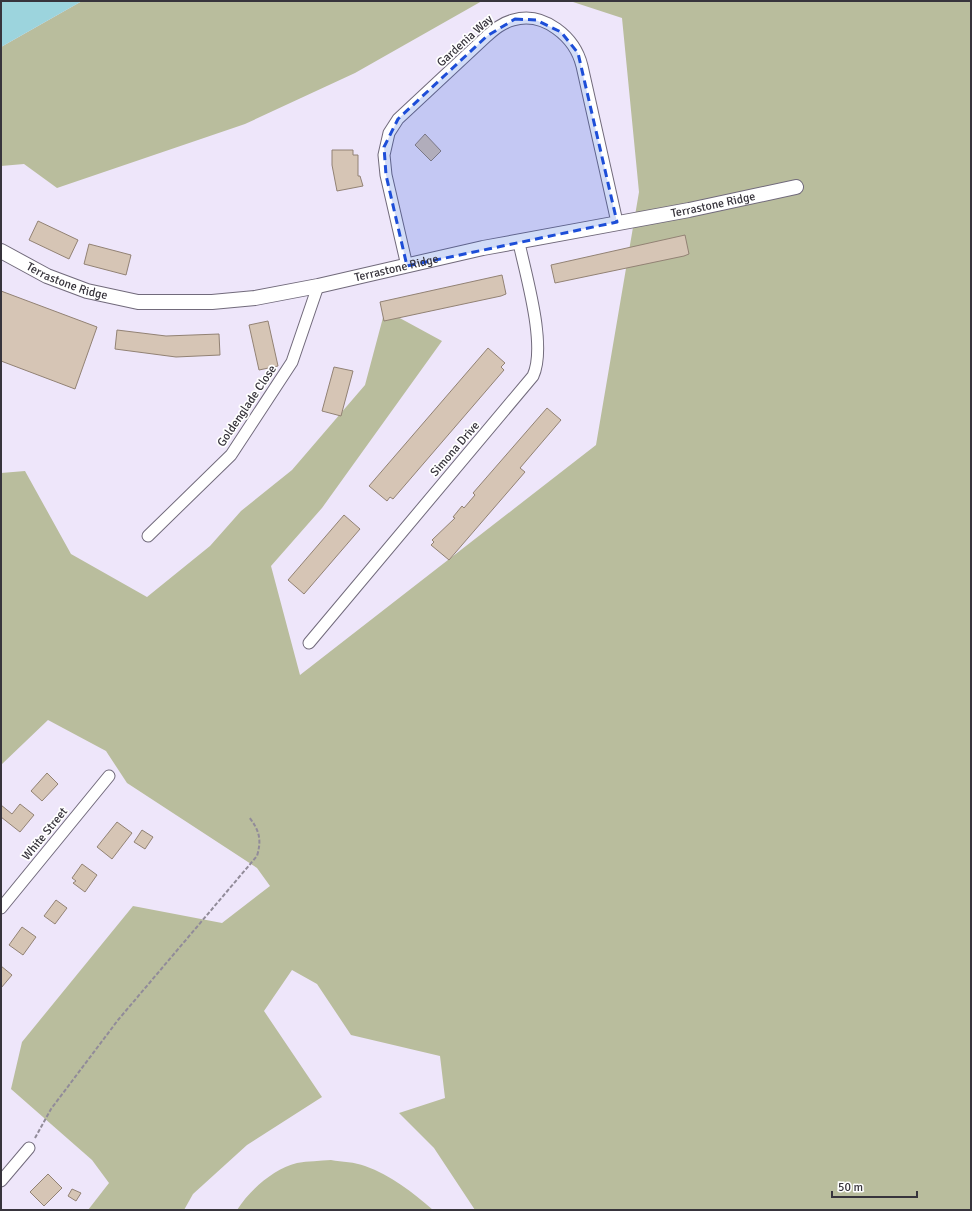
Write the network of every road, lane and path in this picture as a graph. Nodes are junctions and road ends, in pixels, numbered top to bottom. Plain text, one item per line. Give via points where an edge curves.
1 (796, 187) dead end
2 (617, 222) junction
3 (519, 243) junction
4 (1, 251) edge
5 (407, 266) junction
6 (318, 286) junction
7 (148, 536) dead end
8 (309, 643) dead end
9 (109, 776) dead end
10 (249, 817) dead end
11 (1, 908) edge
12 (30, 1148) joint
13 (1, 1181) edge

1 - 2 street, Terrastone Ridge via 689,210
2 - 3 street, Terrastone Ridge
2 - 5 street, Gardenia Way via 576,47 567,36 548,24 515,19 502,24 487,36 398,119 389,133 384,147 384,164
3 - 5 street, Terrastone Ridge via 482,248
3 - 8 street, Simona Drive via 537,336 537,361 533,376
4 - 6 street, Terrastone Ridge via 47,276 87,291 138,302 212,302 255,298
5 - 6 street, Terrastone Ridge
6 - 7 street, Goldenglade Close via 292,362 231,455
9 - 11 street, White Street
10 - 12 path via 259,832 260,846 257,856 118,1020 51,1109
12 - 13 street

